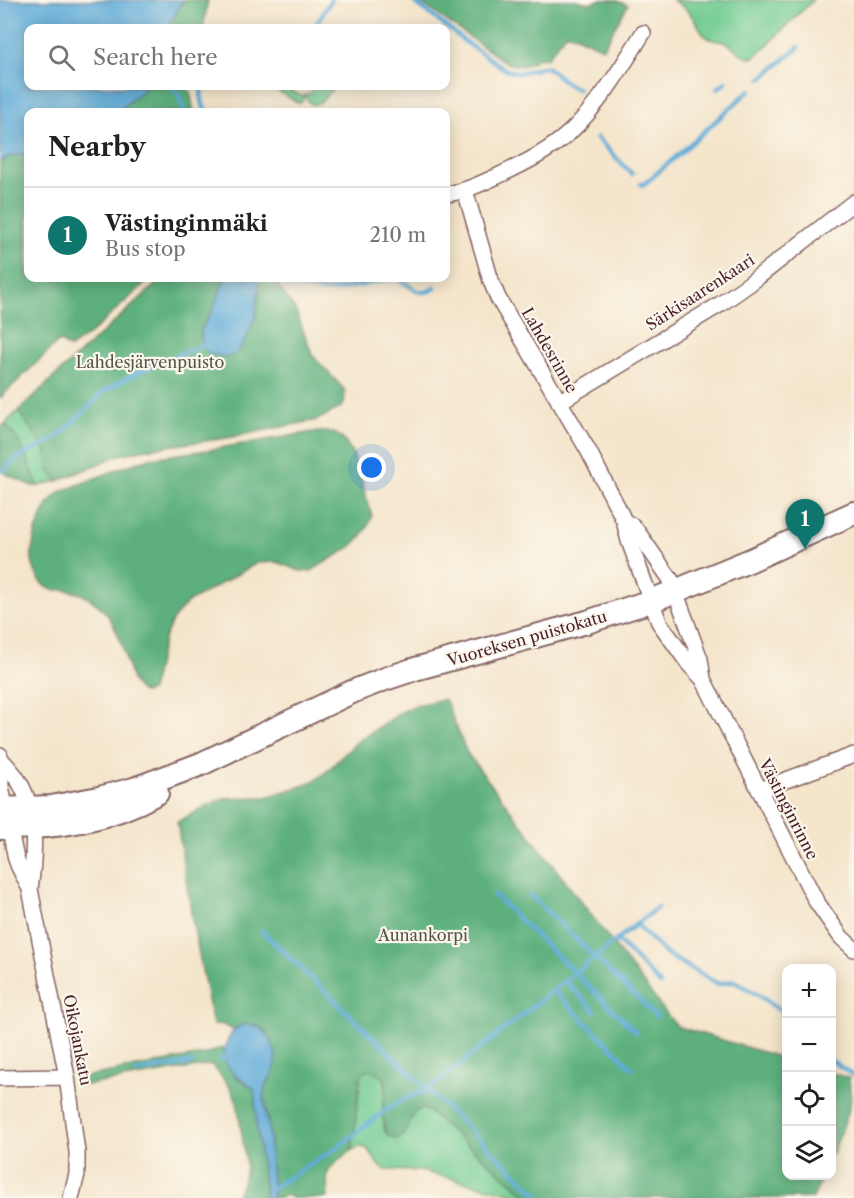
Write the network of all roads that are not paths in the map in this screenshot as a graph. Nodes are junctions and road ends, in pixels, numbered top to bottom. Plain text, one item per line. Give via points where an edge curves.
1 (643, 33) dead end
2 (465, 190) junction
3 (450, 193) edge
4 (854, 202) edge
5 (559, 402) junction
6 (854, 513) edge
7 (624, 521) junction
8 (676, 591) junction
9 (651, 601) junction
10 (703, 679) junction
11 (854, 756) edge
12 (1, 757) edge
13 (759, 790) junction
14 (13, 819) edge
15 (30, 889) junction
16 (854, 949) edge
17 (68, 1077) junction
18 (0, 1078) edge
19 (71, 1198) edge

1 - 2 street via 608,87 567,134 521,165
2 - 3 street
2 - 5 street, Lahdesrinne via 498,298
4 - 5 street, Särkisaarenkaari via 719,305
5 - 7 street, Lahdesrinne
6 - 8 main road, Vuoreksen puistokatu
7 - 8 street, Lahdesrinne via 633,526 651,549
7 - 9 street, Lahdesrinne
8 - 9 main road, Vuoreksen puistokatu
8 - 10 street, Västinginrinne
9 - 10 street, Västinginrinne via 659,622
9 - 14 main road, Vuoreksen puistokatu via 576,626 415,669 354,691 201,764 140,803 105,816 52,826
10 - 13 street, Västinginrinne
11 - 13 street
12 - 14 street via 1,787
12 - 14 street via 16,776
13 - 16 street, Västinginrinne via 816,902
14 - 15 street, Oikojankatu via 17,864
14 - 15 street, Oikojankatu via 34,860
15 - 17 street, Oikojankatu
17 - 18 street
17 - 19 street, Oikojankatu via 78,1161

